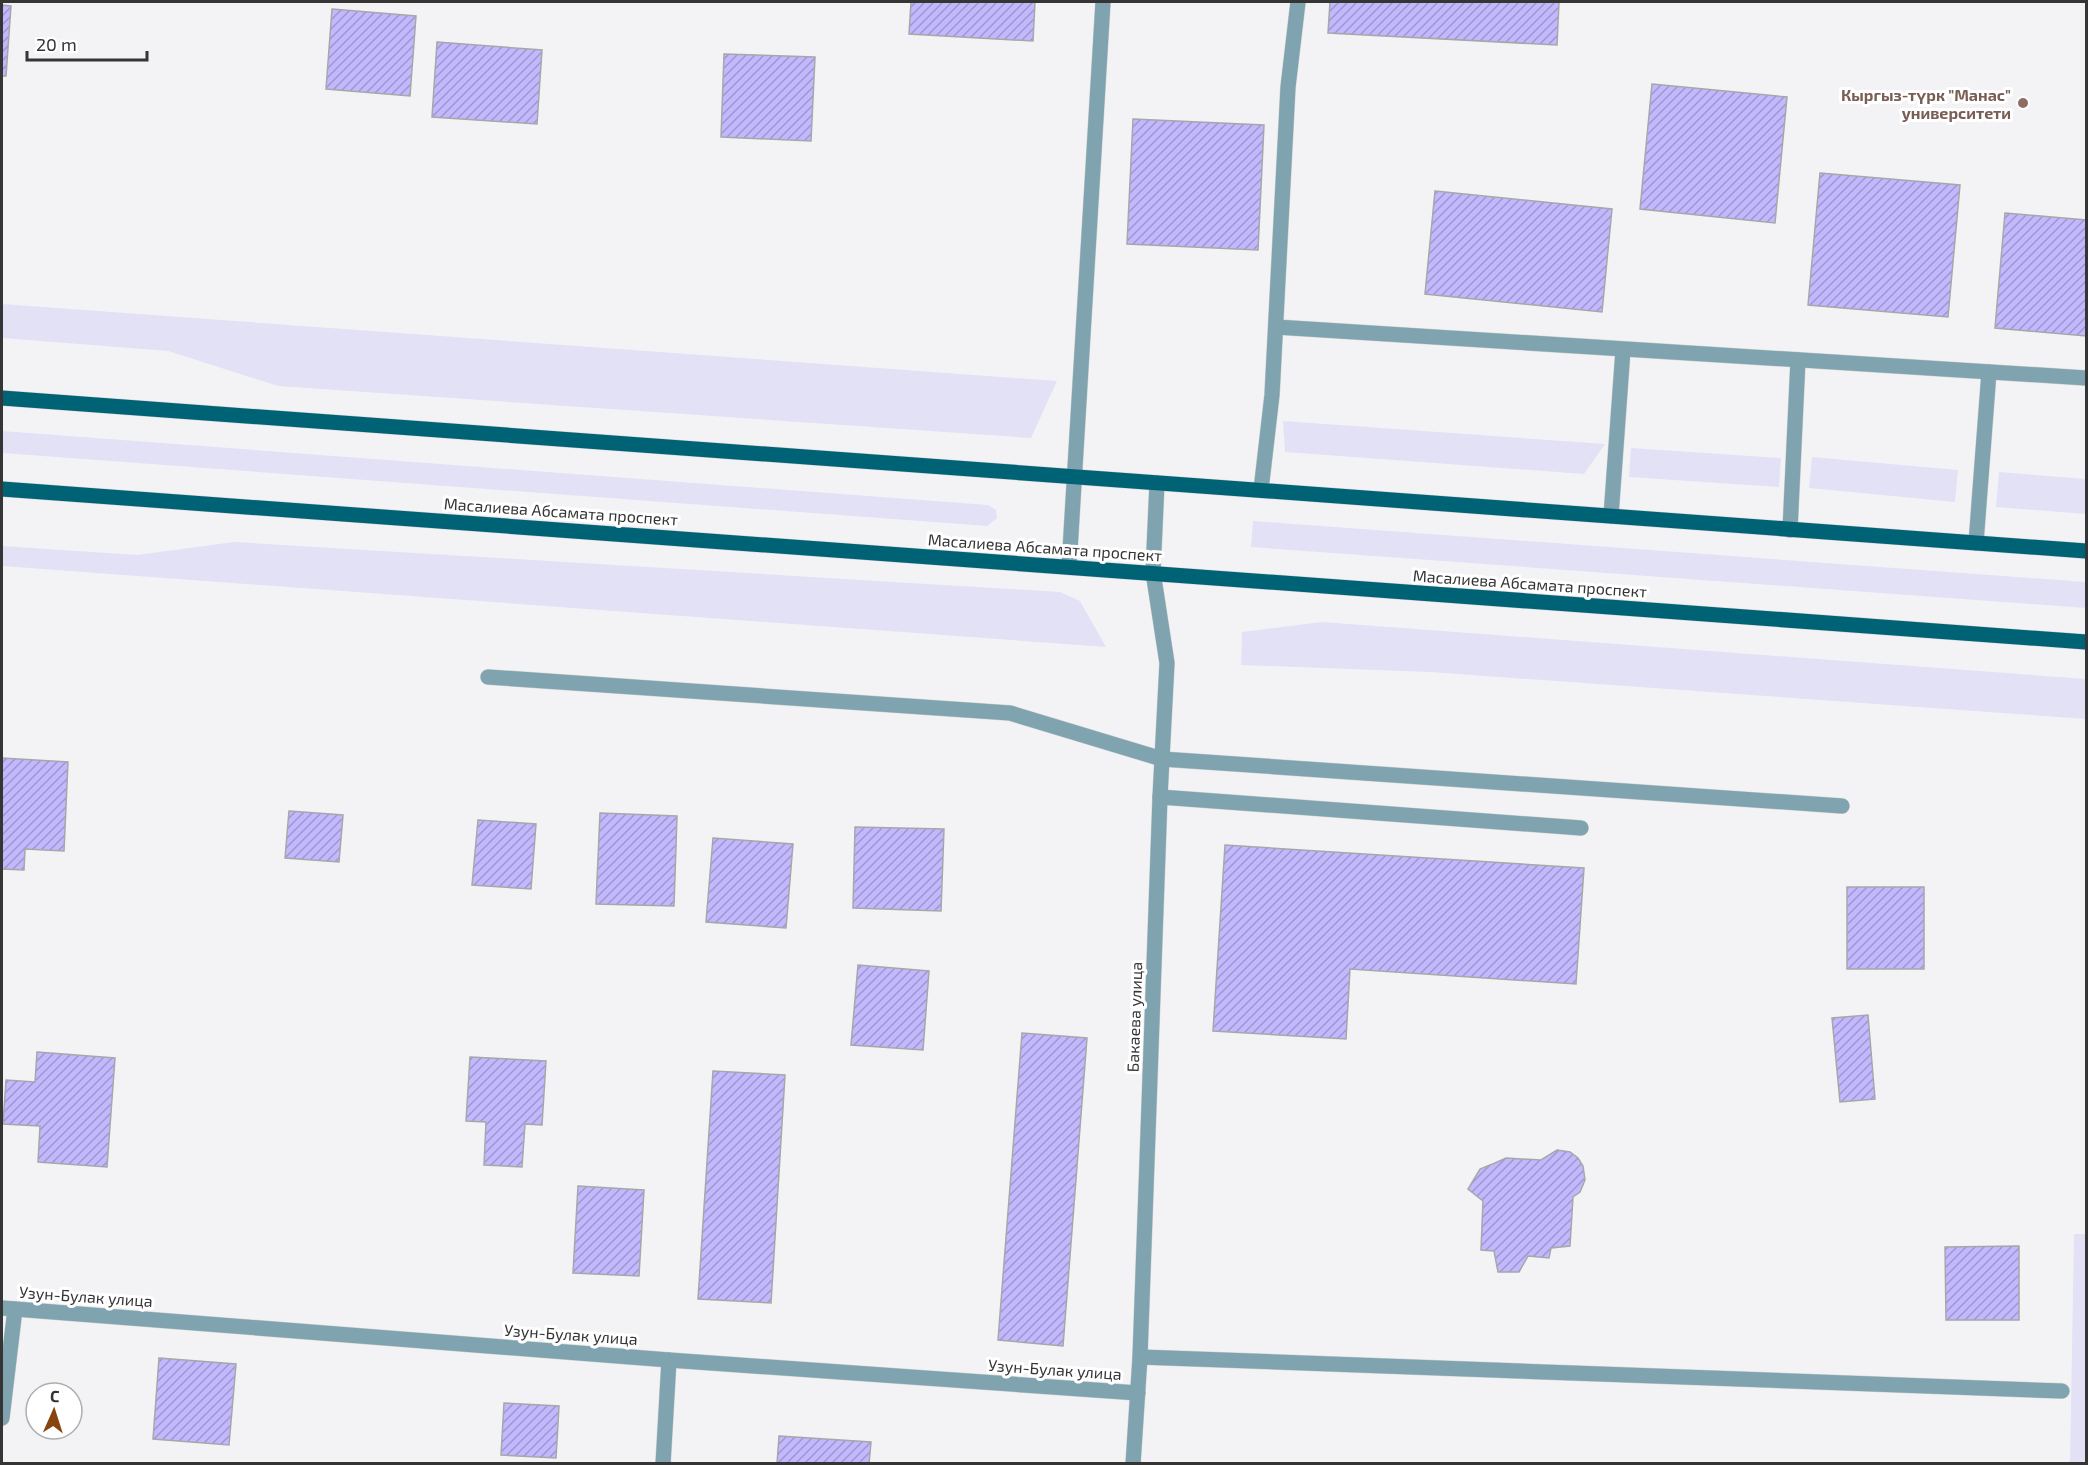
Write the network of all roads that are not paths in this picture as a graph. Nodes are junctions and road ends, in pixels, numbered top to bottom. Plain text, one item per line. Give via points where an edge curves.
1 (1102, 2) edge
2 (1298, 2) edge
3 (1276, 327) junction
4 (1623, 350) junction
5 (1798, 360) junction
6 (1989, 372) junction
7 (2086, 378) edge
8 (2, 398) edge
9 (1075, 477) junction
10 (1157, 483) junction
11 (2, 489) edge
12 (1261, 490) junction
13 (1611, 516) junction
14 (1790, 530) junction
15 (1976, 543) junction
16 (2086, 551) edge
17 (1069, 567) junction
18 (1153, 572) junction
19 (2086, 642) edge
20 (488, 676) dead end
21 (1162, 759) junction
22 (1160, 797) junction
23 (1842, 806) dead end
24 (1581, 828) dead end
25 (8, 1308) edge
26 (1140, 1357) junction
27 (669, 1360) junction
28 (2062, 1391) dead end
29 (1138, 1393) junction
30 (2, 1418) edge
31 (663, 1464) edge
32 (1133, 1464) edge

1 - 9 street
2 - 3 street via 1288,87
3 - 4 street
3 - 12 street
4 - 5 street
4 - 13 street
5 - 6 street
5 - 14 street
6 - 7 street
6 - 15 street
8 - 9 main road
9 - 10 main road
9 - 17 street
10 - 12 main road
10 - 18 street, Бакаева улица
11 - 17 main road, Масалиева Абсамата проспект
12 - 13 main road
13 - 14 main road
14 - 15 main road
15 - 16 main road
17 - 18 main road, Масалиева Абсамата проспект
18 - 19 main road, Масалиева Абсамата проспект
18 - 21 street, Бакаева улица via 1167,663
20 - 21 street via 1010,713
21 - 22 street, Бакаева улица
21 - 23 street
22 - 24 street
22 - 26 street, Бакаева улица
25 - 27 street, Узун-Булак улица
25 - 30 street
26 - 28 street
26 - 29 street, Бакаева улица
27 - 29 street, Узун-Булак улица
27 - 31 street
29 - 32 street, Бакаева улица

